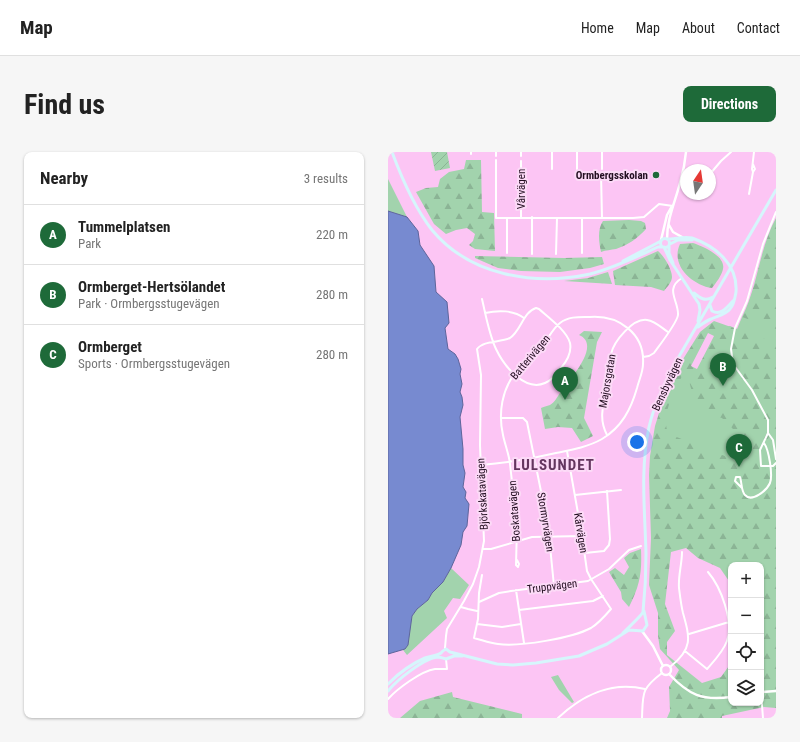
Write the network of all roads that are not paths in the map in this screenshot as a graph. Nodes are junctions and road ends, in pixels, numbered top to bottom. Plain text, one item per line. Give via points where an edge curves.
1 (392, 152) edge
2 (496, 152) edge
3 (521, 152) edge
4 (552, 152) edge
5 (577, 152) edge
6 (602, 152) edge
7 (686, 152) edge
8 (731, 152) edge
9 (754, 152) edge
10 (496, 156) dead end
11 (521, 156) dead end
12 (496, 160) dead end
13 (521, 161) dead end
14 (684, 164) edge
15 (716, 167) edge
16 (552, 169) dead end
17 (577, 169) dead end
18 (602, 169) dead end
19 (601, 173) dead end
20 (680, 183) edge
21 (776, 190) edge
22 (749, 194) dead end
23 (673, 206) junction
24 (776, 212) edge
25 (507, 218) junction
26 (521, 218) junction
27 (532, 218) junction
28 (557, 218) junction
29 (582, 218) junction
30 (602, 218) junction
31 (669, 222) junction
32 (682, 237) junction
33 (667, 239) junction
34 (661, 240) junction
35 (696, 240) junction
36 (669, 245) junction
37 (663, 247) junction
38 (507, 253) dead end
39 (532, 254) dead end
40 (556, 254) dead end
41 (582, 254) dead end
42 (673, 265) junction
43 (612, 267) junction
44 (682, 278) junction
45 (691, 290) junction
46 (714, 297) junction
47 (482, 299) dead end
48 (734, 300) junction
49 (710, 304) junction
50 (486, 313) junction
51 (525, 318) junction
52 (557, 326) junction
53 (628, 328) junction
54 (668, 332) junction
55 (694, 332) junction
56 (493, 342) junction
57 (643, 358) junction
58 (514, 374) junction
59 (501, 418) junction
60 (768, 433) junction
61 (607, 435) junction
62 (764, 444) junction
63 (567, 451) junction
64 (534, 458) junction
65 (776, 459) edge
66 (510, 462) junction
67 (776, 463) edge
68 (481, 465) junction
69 (769, 467) junction
70 (742, 488) junction
71 (621, 490) dead end
72 (607, 491) junction
73 (575, 495) junction
74 (549, 536) junction
75 (582, 536) junction
76 (517, 542) junction
77 (640, 546) dead end
78 (483, 549) junction
79 (682, 552) dead end
80 (584, 554) junction
81 (516, 560) dead end
82 (708, 572) dead end
83 (482, 575) dead end
84 (591, 579) junction
85 (554, 586) junction
86 (516, 590) junction
87 (603, 596) junction
88 (479, 602) junction
89 (644, 603) junction
90 (461, 607) junction
91 (519, 610) junction
92 (478, 611) junction
93 (638, 618) junction
94 (728, 618) edge
95 (634, 621) junction
96 (728, 622) edge
97 (646, 623) junction
98 (477, 624) junction
99 (521, 624) junction
100 (636, 630) junction
101 (642, 631) junction
102 (622, 633) junction
103 (689, 634) junction
104 (729, 634) edge
105 (524, 643) junction
106 (446, 649) junction
107 (685, 651) junction
108 (450, 652) junction
109 (441, 653) junction
110 (450, 657) junction
111 (471, 657) junction
112 (444, 659) junction
113 (663, 666) junction
114 (670, 667) junction
115 (662, 673) junction
116 (669, 674) junction
117 (388, 684) edge
118 (645, 689) junction
119 (388, 690) edge
120 (776, 691) edge
121 (764, 692) edge
122 (728, 697) edge
123 (388, 699) edge
124 (762, 706) edge
125 (558, 718) edge
126 (642, 718) edge
127 (763, 718) edge

1 - 43 main road via 409,192 428,224 445,243 468,260 503,274 539,278 577,276
2 - 10 street
3 - 11 street
4 - 16 street
5 - 17 street
6 - 18 street
7 - 14 street
8 - 15 street
9 - 22 street
12 - 25 street, Vårvägen via 496,218
13 - 26 street, Vårvägen
19 - 30 street
20 - 23 street
21 - 46 main road, Bensbyvägen
23 - 30 street, Vårvägen via 659,204 639,218
23 - 31 street
23 - 34 street via 667,215
24 - 60 street via 764,241 747,301 735,328 731,349 734,366 766,415
25 - 26 street, Vårvägen
25 - 38 street, Vårvägen
26 - 27 street, Vårvägen
27 - 28 street, Vårvägen
27 - 39 street, Vårvägen
28 - 29 street, Vårvägen
28 - 40 street
29 - 30 street, Vårvägen
29 - 41 street
31 - 32 street via 671,230
31 - 33 street
32 - 33 main road
32 - 35 main road
33 - 34 main road
33 - 36 main road
34 - 37 main road via 660,244
34 - 43 main road
35 - 36 main road via 678,240
35 - 48 main road via 715,249 727,262 735,283
36 - 37 main road
36 - 42 main road
37 - 42 main road
37 - 43 main road
42 - 44 main road
44 - 45 main road
44 - 54 street via 673,287 678,315
45 - 46 main road via 702,299
45 - 55 main road via 700,310
46 - 49 main road, Bensbyvägen
47 - 50 street
48 - 49 main road via 719,313 711,310
48 - 55 main road via 727,313 706,321
49 - 55 main road, Bensbyvägen
50 - 51 street via 515,313
50 - 56 street
51 - 52 street via 534,308 539,309
51 - 56 street via 508,339
52 - 53 street, Batterivägen via 571,318 601,316 616,320
52 - 58 street, Batterivägen via 539,351
52 - 58 street via 570,342 567,360 560,370 551,379 539,384 531,384
53 - 54 street, Majorsgatan via 646,320
53 - 57 street, Batterivägen via 638,341
53 - 61 street, Majorsgatan via 614,346 611,355 610,378 602,413
54 - 57 street via 654,353
55 - 89 main road, Bensbyvägen via 666,381 655,409 647,441 644,484
56 - 58 street via 501,358
56 - 68 street, Björkskatavägen via 481,345 477,350 481,374
57 - 61 street, Batterivägen via 642,371 631,407 621,422
58 - 59 street, Batterivägen via 504,395
59 - 64 street, Stormyrvägen via 526,420
59 - 66 street, Batterivägen
60 - 62 street
60 - 65 street via 773,440
61 - 63 street, Batterivägen via 592,444
62 - 69 street
62 - 69 street via 760,450 761,466
63 - 64 street, Batterivägen
63 - 73 street, Kårvägen
64 - 66 street, Batterivägen
64 - 74 street, Stormyrvägen
66 - 68 street, Batterivägen
66 - 76 street, Boskatavägen
67 - 69 street
68 - 78 street, Björkskatavägen via 485,528
69 - 70 street via 770,482 761,493 749,498
70 - 70 street via 740,478 736,476 735,481
71 - 72 street
72 - 73 street
72 - 80 street via 609,545 604,551
73 - 75 street, Kårvägen
74 - 75 street
74 - 76 street via 532,537
74 - 85 street, Stormyrvägen
75 - 80 street, Kårvägen
76 - 78 street
76 - 81 street, Boskatavägen
77 - 84 street, Truppvägen via 629,550 609,568
78 - 90 street, Björkskatavägen via 476,576
79 - 103 street via 679,587
80 - 84 street, Kårvägen
82 - 94 street via 724,601
83 - 88 street
84 - 85 street, Truppvägen
84 - 87 street, Kårvägen
85 - 86 street, Truppvägen
86 - 88 street, Truppvägen via 499,593
86 - 91 street
87 - 91 street via 593,602
87 - 105 street, Kårvägen via 612,609 592,627 578,634
88 - 92 street
89 - 93 main road, Bensbyvägen via 643,613
89 - 97 main road, Bensbyvägen
90 - 92 street
90 - 106 street, Björkskatavägen via 447,629
91 - 99 street
92 - 98 street
93 - 95 main road
93 - 97 main road via 644,619
95 - 100 main road
95 - 102 main road
96 - 103 street
97 - 101 main road
98 - 99 street via 502,627
98 - 105 street via 474,638 498,644
99 - 105 street
100 - 101 main road
100 - 102 main road via 630,629
101 - 113 street
102 - 111 main road via 607,644 583,655 554,661 507,665
103 - 107 street
104 - 107 street via 725,645 707,669
106 - 108 main road
106 - 109 main road
107 - 114 street
108 - 110 main road
108 - 111 main road
109 - 112 main road
109 - 117 main road via 413,664
110 - 111 main road
110 - 112 main road
112 - 119 main road via 438,657 413,669
112 - 123 street via 447,669 432,670 414,678
113 - 114 street
113 - 115 street
114 - 116 street
115 - 116 street
115 - 118 street
116 - 122 street via 699,696 710,699
118 - 125 street via 624,686 602,690 576,703
118 - 126 street via 642,698
120 - 121 street
124 - 127 street

